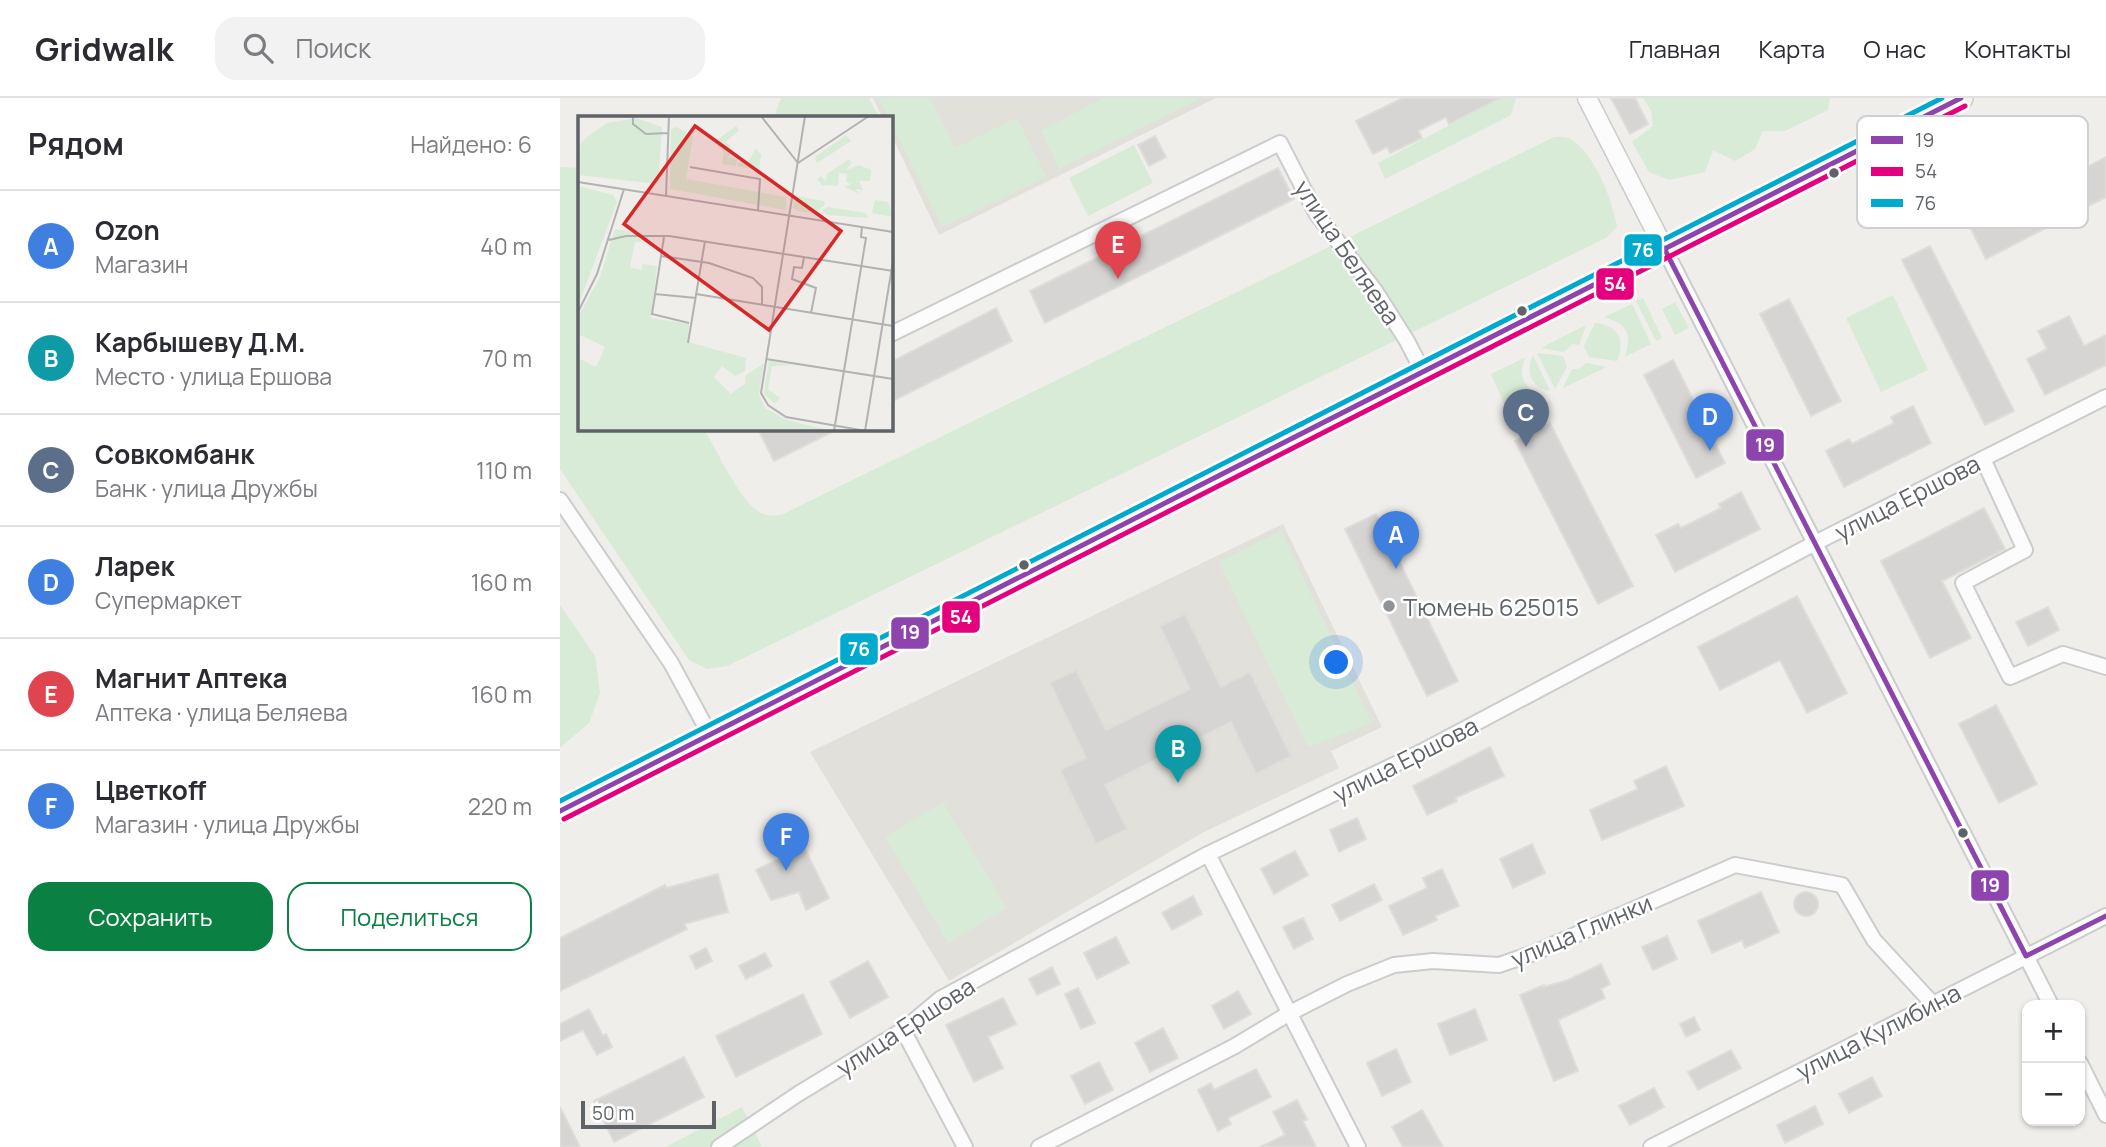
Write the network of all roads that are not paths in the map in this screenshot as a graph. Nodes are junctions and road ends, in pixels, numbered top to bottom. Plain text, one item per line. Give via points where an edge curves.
1 (1587, 98) edge
2 (1961, 98) edge
3 (1925, 116) edge
4 (1857, 151) edge
5 (1664, 248) junction
6 (892, 334) edge
7 (1423, 372) junction
8 (2106, 397) edge
9 (1983, 459) junction
10 (560, 500) edge
11 (1815, 543) junction
12 (2106, 667) edge
13 (710, 736) junction
14 (560, 811) edge
15 (1208, 854) junction
16 (2106, 916) edge
17 (2026, 956) junction
18 (2048, 1000) edge
19 (1933, 1004) junction
20 (1288, 1014) junction
21 (903, 1030) junction
22 (2085, 1073) edge
23 (2106, 1115) edge
24 (719, 1147) edge
25 (965, 1147) edge
26 (1039, 1147) edge
27 (1358, 1147) edge
28 (1650, 1147) edge

1 - 5 street
2 - 3 main road
4 - 5 main road
5 - 7 main road
5 - 11 street
6 - 7 street, улица Беляева via 1280,144 1316,212 1376,292
7 - 13 main road
8 - 9 street, улица Ершова
9 - 11 street, улица Ершова
9 - 12 street via 2025,550 1962,583 2010,677 2063,654
10 - 13 street via 671,663
11 - 15 street, улица Ершова via 1426,750
11 - 17 street
13 - 14 main road
15 - 20 street
15 - 21 street, улица Ершова via 940,999
16 - 17 street, улица Кулибина
17 - 18 street
17 - 19 street, улица Кулибина
19 - 20 street, улица Глинки via 1874,940 1842,885 1735,865 1499,965 1433,961 1394,965
19 - 28 street, улица Кулибина
20 - 26 street, улица Глинки
20 - 27 street
21 - 24 street, улица Ершова
21 - 25 street
22 - 23 street

